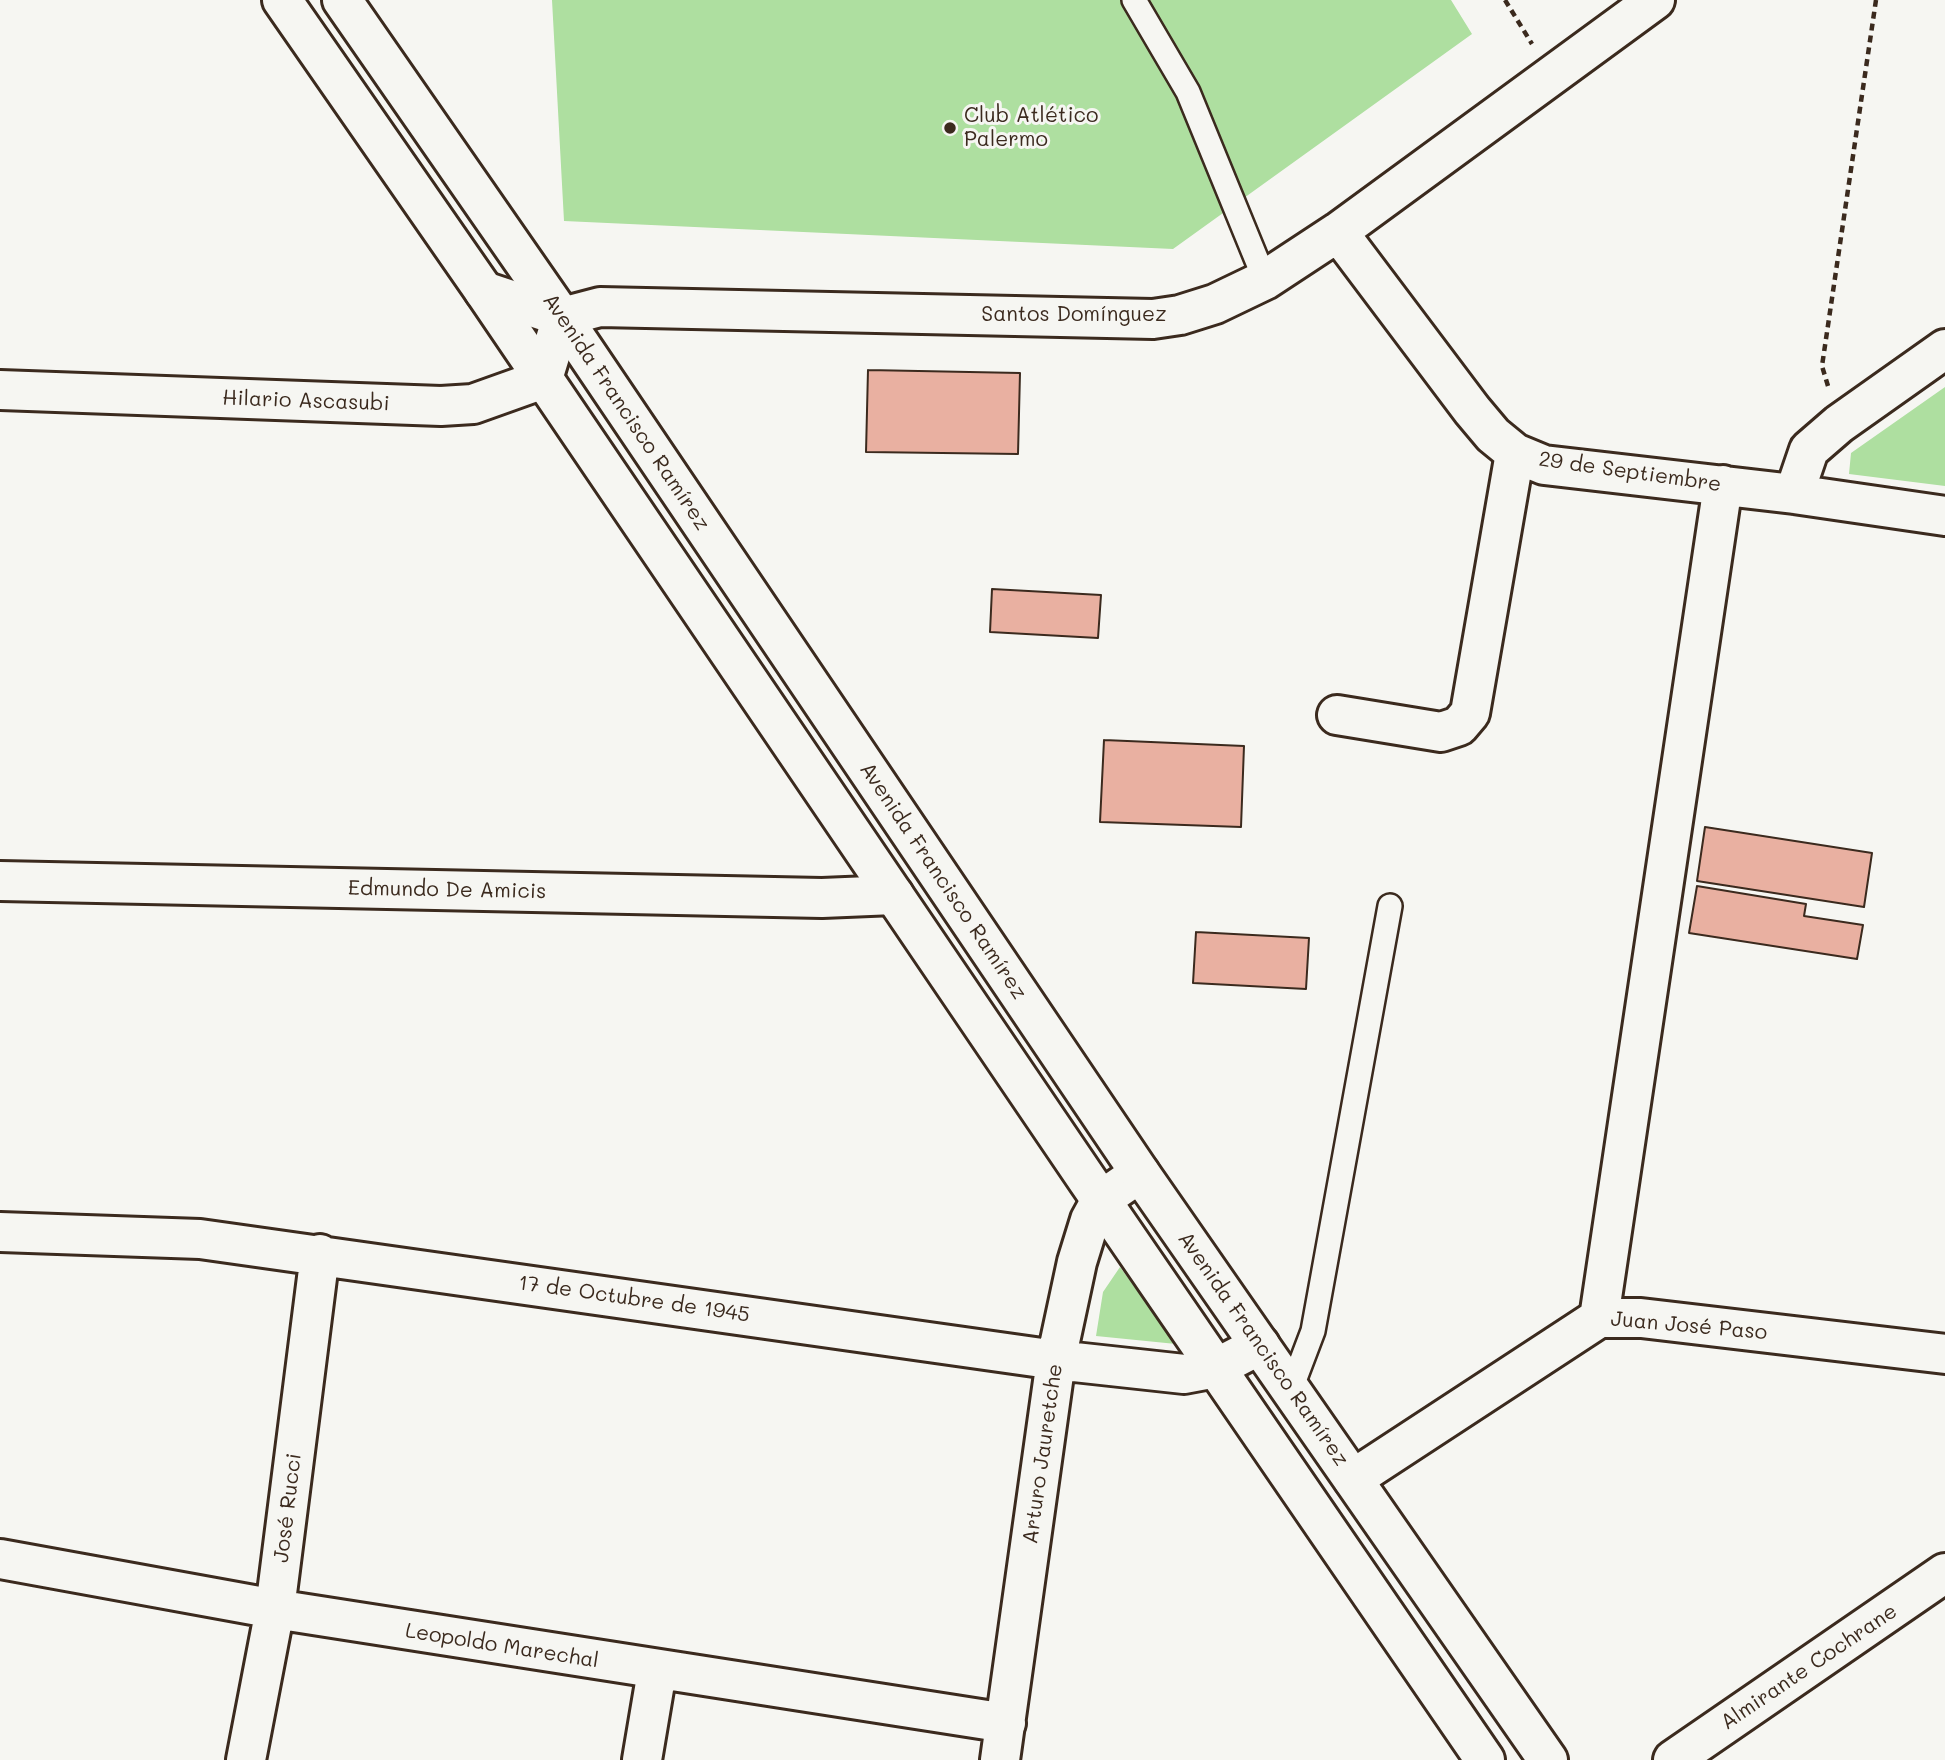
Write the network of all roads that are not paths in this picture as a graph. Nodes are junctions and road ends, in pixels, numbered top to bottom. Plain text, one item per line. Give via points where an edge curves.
1 (282, 0) edge
2 (342, 0) edge
3 (1134, 0) edge
4 (1655, 0) edge
5 (1338, 232) junction
6 (1265, 280) junction
7 (484, 291) junction
8 (562, 317) junction
9 (1945, 349) edge
10 (543, 379) junction
11 (0, 390) edge
12 (1515, 453) junction
13 (1723, 485) junction
14 (1794, 494) junction
15 (1945, 516) edge
16 (1337, 715) dead end
17 (0, 881) edge
18 (894, 895) junction
19 (1390, 906) dead end
20 (1140, 1173) junction
21 (1101, 1200) junction
22 (0, 1232) edge
23 (320, 1254) junction
24 (1599, 1318) junction
25 (1260, 1345) junction
26 (1945, 1354) edge
27 (1056, 1360) junction
28 (1216, 1368) junction
29 (1291, 1389) junction
30 (1353, 1479) junction
31 (0, 1559) edge
32 (1945, 1573) edge
33 (275, 1609) junction
34 (657, 1671) junction
35 (1006, 1723) junction
36 (246, 1760) edge
37 (642, 1760) edge
38 (1000, 1760) edge
39 (1485, 1760) edge
40 (1548, 1760) edge
41 (1673, 1760) edge

1 - 7 street
2 - 8 street, Avenida Francisco Ramírez
3 - 6 lane via 1188,92
4 - 5 street, Santos Domínguez
5 - 6 street, Santos Domínguez
5 - 12 street, 29 de Septiembre via 1472,411
6 - 8 street, Santos Domínguez via 1215,304 1153,319 600,307
7 - 8 street
7 - 10 street
8 - 10 street
8 - 20 street, Avenida Francisco Ramírez
9 - 14 street via 1808,450
10 - 11 street, Hilario Ascasubi via 473,404 441,406
10 - 18 street
12 - 13 street, 29 de Septiembre via 1544,465
12 - 16 street via 1470,713 1459,726 1441,732
13 - 14 street, 29 de Septiembre
13 - 24 street
14 - 15 street, 29 de Septiembre
17 - 18 street, Edmundo De Amicis
18 - 21 street
19 - 29 lane via 1313,1331
20 - 21 street
20 - 25 street, Avenida Francisco Ramírez
21 - 27 street, Arturo Jauretche via 1077,1262
21 - 28 street
22 - 23 street, 17 de Octubre de 1945 via 200,1239
23 - 27 street, 17 de Octubre de 1945
23 - 33 street, José Rucci
24 - 26 street, Juan José Paso via 1641,1318
24 - 30 street, Juan José Paso
25 - 28 street, 17 de Octubre de 1945
25 - 29 street, Avenida Francisco Ramírez
27 - 28 street, 17 de Octubre de 1945 via 1184,1374
27 - 35 street, Arturo Jauretche
28 - 39 street
29 - 30 street, Avenida Francisco Ramírez
30 - 40 street, Avenida Francisco Ramírez
31 - 33 street, Leopoldo Marechal
32 - 41 street, Almirante Cochrane
33 - 34 street, Leopoldo Marechal
33 - 36 street, José Rucci
34 - 35 street, Leopoldo Marechal
34 - 37 street
35 - 38 street, Arturo Jauretche

